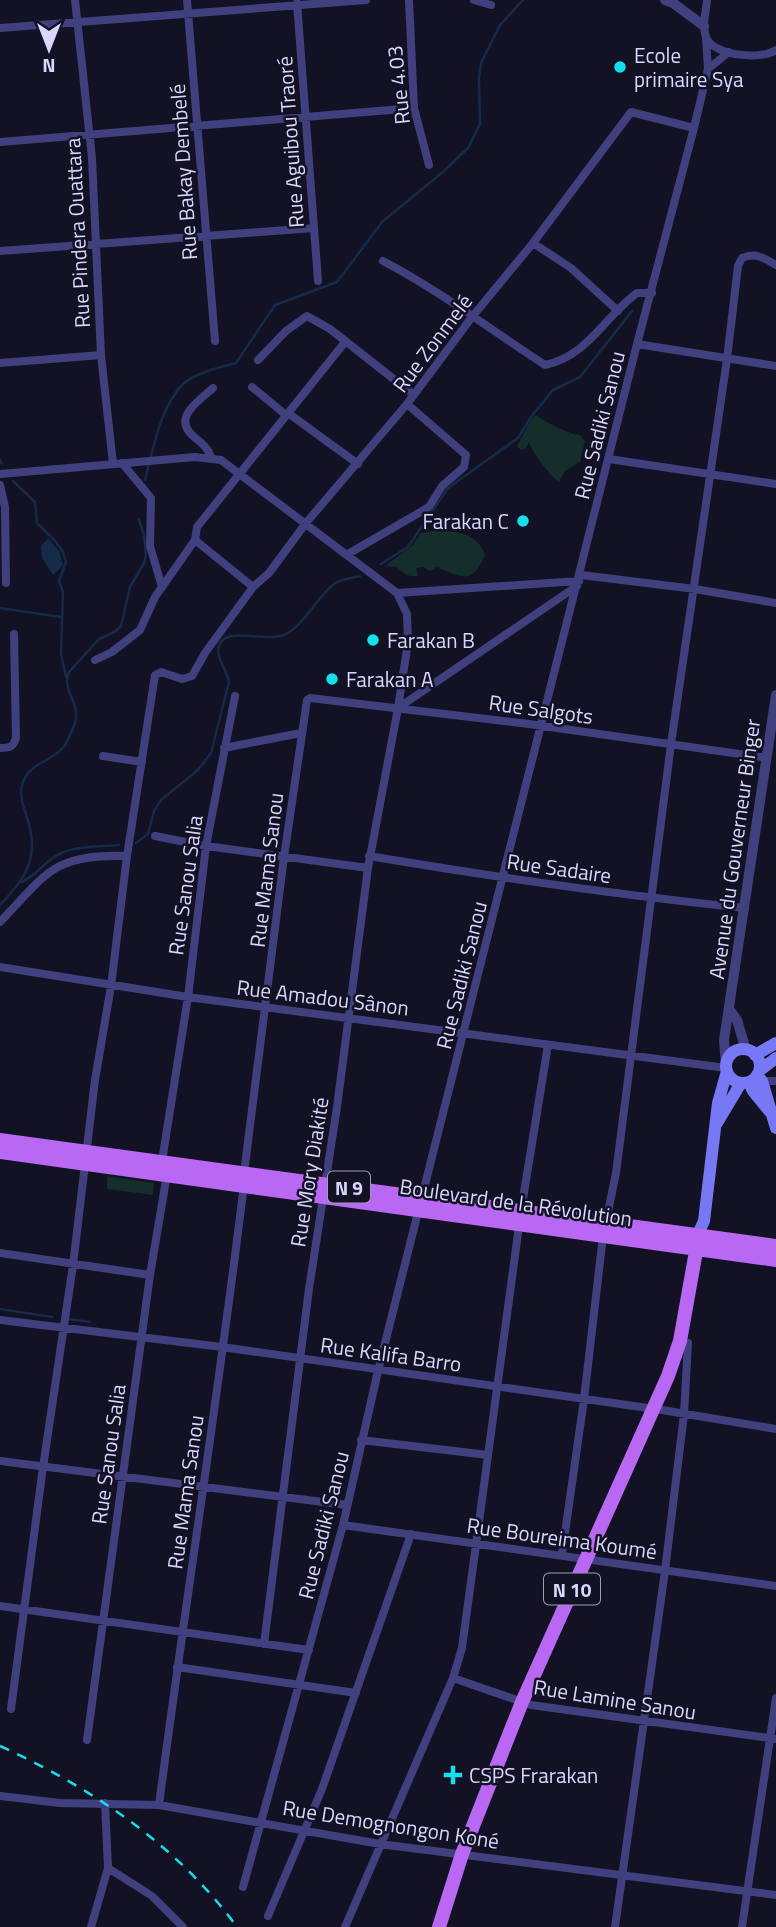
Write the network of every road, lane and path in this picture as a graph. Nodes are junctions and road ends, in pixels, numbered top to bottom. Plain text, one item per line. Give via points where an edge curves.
1 (75, 0) edge
2 (187, 0) edge
3 (366, 0) edge
4 (409, 0) edge
5 (474, 0) edge
6 (707, 0) edge
7 (674, 1) edge
8 (297, 3) edge
9 (491, 5) dead end
10 (188, 13) junction
11 (76, 22) junction
12 (704, 26) junction
13 (0, 28) edge
14 (706, 38) junction
15 (776, 50) edge
16 (729, 52) junction
17 (708, 69) junction
18 (414, 108) junction
19 (307, 117) junction
20 (198, 126) junction
21 (694, 128) junction
22 (89, 135) junction
23 (0, 142) edge
24 (429, 165) dead end
25 (314, 228) junction
26 (205, 237) junction
27 (533, 243) junction
28 (97, 246) junction
29 (0, 251) edge
30 (383, 261) dead end
31 (776, 265) edge
32 (318, 281) dead end
33 (652, 293) junction
34 (618, 311) junction
35 (472, 317) junction
36 (215, 341) dead end
37 (345, 342) junction
38 (637, 344) junction
39 (101, 355) junction
40 (727, 359) junction
41 (258, 360) dead end
42 (0, 363) edge
43 (776, 366) edge
44 (252, 387) dead end
45 (213, 388) dead end
46 (414, 395) junction
47 (407, 404) junction
48 (287, 414) junction
49 (211, 457) junction
50 (609, 459) junction
51 (117, 464) junction
52 (358, 464) junction
53 (241, 473) junction
54 (0, 474) edge
55 (710, 474) junction
56 (776, 484) edge
57 (0, 485) edge
58 (306, 523) junction
59 (195, 540) junction
60 (348, 554) junction
61 (579, 581) junction
62 (6, 583) dead end
63 (162, 587) junction
64 (253, 587) junction
65 (695, 589) junction
66 (397, 593) junction
67 (776, 603) edge
68 (14, 634) dead end
69 (95, 660) dead end
70 (776, 695) edge
71 (234, 696) dead end
72 (310, 698) joint
73 (398, 708) junction
74 (542, 726) junction
75 (301, 733) junction
76 (671, 744) junction
77 (4, 748) edge
78 (224, 748) junction
79 (103, 756) dead end
80 (767, 758) junction
81 (142, 762) junction
82 (155, 836) dead end
83 (206, 846) junction
84 (127, 856) junction
85 (369, 856) junction
86 (284, 857) junction
87 (368, 867) junction
88 (503, 878) junction
89 (651, 899) junction
90 (744, 908) junction
91 (0, 922) edge
92 (0, 967) edge
93 (111, 986) junction
94 (188, 998) junction
95 (267, 1008) junction
96 (729, 1009) junction
97 (349, 1017) junction
98 (465, 1032) junction
99 (776, 1043) edge
100 (548, 1045) junction
101 (750, 1053) junction
102 (629, 1054) junction
103 (776, 1058) edge
104 (727, 1068) junction
105 (754, 1078) junction
106 (776, 1081) edge
107 (714, 1126) junction
108 (776, 1128) edge
109 (0, 1140) edge
110 (0, 1152) edge
111 (87, 1157) junction
112 (164, 1168) junction
113 (244, 1179) junction
114 (324, 1189) junction
115 (421, 1203) junction
116 (520, 1218) junction
117 (604, 1229) junction
118 (703, 1238) junction
119 (776, 1246) edge
120 (0, 1253) edge
121 (776, 1260) edge
122 (73, 1265) junction
123 (150, 1275) junction
124 (0, 1320) edge
125 (63, 1329) junction
126 (143, 1337) junction
127 (688, 1343) junction
128 (222, 1347) junction
129 (300, 1358) junction
130 (378, 1371) junction
131 (496, 1387) junction
132 (584, 1399) junction
133 (658, 1410) junction
134 (684, 1414) junction
135 (776, 1429) edge
136 (361, 1440) junction
137 (488, 1455) junction
138 (0, 1461) edge
139 (43, 1467) junction
140 (122, 1477) junction
141 (205, 1488) junction
142 (284, 1496) junction
143 (347, 1506) junction
144 (343, 1525) junction
145 (411, 1534) junction
146 (477, 1544) junction
147 (562, 1555) junction
148 (590, 1559) junction
149 (665, 1571) junction
150 (776, 1586) edge
151 (0, 1606) edge
152 (24, 1610) junction
153 (102, 1619) junction
154 (184, 1632) junction
155 (264, 1644) junction
156 (309, 1650) junction
157 (177, 1667) junction
158 (453, 1678) junction
159 (299, 1685) junction
160 (356, 1693) junction
161 (776, 1698) edge
162 (527, 1704) junction
163 (11, 1709) dead end
164 (643, 1722) junction
165 (773, 1739) edge
166 (87, 1740) dead end
167 (0, 1796) edge
168 (105, 1803) junction
169 (159, 1805) junction
170 (260, 1822) junction
171 (304, 1830) junction
172 (380, 1844) junction
173 (467, 1855) junction
174 (108, 1868) junction
175 (623, 1874) junction
176 (243, 1887) dead end
177 (747, 1891) junction
178 (776, 1895) edge
179 (268, 1916) dead end
180 (91, 1927) edge
181 (183, 1927) edge
182 (345, 1927) edge
183 (439, 1927) edge
184 (447, 1927) edge
185 (615, 1927) edge
186 (742, 1927) edge

1 - 11 street, Rue Pindera Ouattara
2 - 10 street, Rue Bakay Dembelé
3 - 8 street
4 - 18 street, Rue 4.03
5 - 9 street
6 - 12 street, Rue Sadiki Sanou
7 - 12 street
8 - 10 street
8 - 19 street, Rue Aguibou Traoré
10 - 11 street
10 - 20 street, Rue Bakay Dembelé
11 - 13 street
11 - 22 street, Rue Pindera Ouattara
12 - 14 street, Rue Sadiki Sanou
14 - 16 street via 713,47
14 - 17 street, Rue Sadiki Sanou
15 - 16 street via 759,57
16 - 17 street
17 - 21 street, Rue Sadiki Sanou
18 - 19 street
18 - 24 street, Rue 4.03
19 - 20 street
19 - 25 street, Rue Aguibou Traoré
20 - 22 street
20 - 26 street, Rue Bakay Dembelé
21 - 27 street, Rue Zonmelé via 631,112
21 - 33 street, Rue Sadiki Sanou
22 - 23 street
22 - 28 street, Rue Pindera Ouattara
25 - 26 street
25 - 32 street, Rue Aguibou Traoré
26 - 28 street
26 - 36 street, Rue Bakay Dembelé
27 - 34 street via 571,268
27 - 35 street, Rue Zonmelé
28 - 29 street
28 - 39 street, Rue Pindera Ouattara
30 - 35 street via 427,284
31 - 40 street via 758,255 742,257
33 - 34 street via 637,293
33 - 38 street, Rue Sadiki Sanou
34 - 35 street via 580,349 545,365
35 - 46 street, Rue Zonmelé
37 - 41 street via 303,317
37 - 46 street
37 - 48 street
38 - 40 street
38 - 50 street, Rue Sadiki Sanou
39 - 42 street
39 - 51 street, Rue Pindera Ouattara
40 - 43 street
40 - 55 street
44 - 48 street
45 - 49 street via 187,412 184,421
46 - 47 street, Rue Zonmelé
47 - 52 street, Rue Zonmelé
47 - 60 street via 466,454 466,462 429,507
48 - 52 street
48 - 53 street
49 - 51 street
49 - 53 street
50 - 55 street
50 - 61 street, Rue Sadiki Sanou
51 - 54 street
51 - 63 street via 151,498 150,546
52 - 58 street, Rue Zonmelé
53 - 58 street
53 - 59 street via 197,527
55 - 56 street
55 - 65 street
57 - 62 street via 5,507
58 - 60 street
58 - 64 street, Rue Zonmelé
59 - 63 street
59 - 64 street
60 - 66 street
61 - 65 street
61 - 66 street
61 - 73 street
61 - 74 street, Rue Sadiki Sanou
63 - 69 street via 140,630
64 - 81 street, Rue Zonmelé via 192,676 155,675
65 - 67 street
65 - 76 street
66 - 73 street, Rue Mory Diakité via 409,630
68 - 77 street via 16,731 13,745
70 - 80 street, Avenue du Gouverneur Binger / N 10
71 - 78 street, Rue Sanou Salia
72 - 73 street, Rue Salgots
72 - 75 street, Rue Mama Sanou via 305,702
73 - 74 street, Rue Salgots
73 - 85 street, Rue Mory Diakité
74 - 76 street, Rue Salgots
74 - 88 street, Rue Sadiki Sanou
75 - 78 street
75 - 86 street, Rue Mama Sanou
76 - 80 street, Rue Salgots
76 - 89 street
78 - 83 street, Rue Sanou Salia
79 - 81 street
80 - 90 street, Avenue du Gouverneur Binger / N 10
81 - 84 street
82 - 83 street
83 - 86 street
83 - 94 street, Rue Sanou Salia
84 - 91 street via 86,857 54,867
84 - 93 street
85 - 87 street, Rue Mory Diakité
85 - 88 street, Rue Sadaire
86 - 87 street
86 - 95 street, Rue Mama Sanou
87 - 97 street, Rue Mory Diakité
88 - 89 street, Rue Sadaire
88 - 98 street, Rue Sadiki Sanou
89 - 90 street, Rue Sadaire
89 - 102 street
90 - 96 street, Avenue du Gouverneur Binger / N 10
92 - 93 street, Rue Amadou Sânon
93 - 94 street, Rue Amadou Sânon
93 - 111 street
94 - 95 street, Rue Amadou Sânon
94 - 112 street, Rue Sanou Salia
95 - 97 street, Rue Amadou Sânon
95 - 113 street, Rue Mama Sanou
96 - 101 street, Avenue du Gouverneur Binger
96 - 104 street, Avenue du Gouverneur Binger / N 10 via 724,1040
97 - 98 street, Rue Amadou Sânon
97 - 114 street, Rue Mory Diakité
98 - 100 street, Rue Amadou Sânon
98 - 115 street, Rue Sadiki Sanou
99 - 101 main road
100 - 102 street, Rue Amadou Sânon
100 - 116 street
101 - 104 main road via 732,1054
101 - 105 main road via 759,1062
102 - 104 street, Rue Amadou Sânon
102 - 117 street
103 - 105 main road
104 - 105 main road via 733,1080
104 - 107 main road, Avenue du Gouverneur Binger / N 10
105 - 106 street
105 - 107 main road, Avenue du Gouverneur Binger / N 10
105 - 108 main road via 753,1091 771,1113
107 - 118 main road, Avenue du Gouverneur Binger / N 10
109 - 111 main road, Boulevard de la Révolution / N 9
110 - 111 main road, Boulevard de la Révolution / N 9
111 - 112 main road, Boulevard de la Révolution / N 9
111 - 122 street
112 - 113 main road, Boulevard de la Révolution / N 9
112 - 123 street, Rue Sanou Salia
113 - 114 main road, Boulevard de la Révolution / N 9
113 - 128 street, Rue Mama Sanou
114 - 115 main road, Boulevard de la Révolution / N 9
114 - 129 street, Rue Mory Diakité
115 - 116 main road, Boulevard de la Révolution / N 9
115 - 130 street, Rue Sadiki Sanou
116 - 117 main road, Boulevard de la Révolution / N 9
116 - 131 street
117 - 118 main road, Boulevard de la Révolution / N 9
117 - 132 street
118 - 119 main road, Boulevard de la Révolution / N 9
118 - 121 main road, Boulevard de la Révolution / N 9
118 - 127 main road, N 10
118 - 133 main road, N 10 via 680,1341
120 - 122 street
122 - 123 street
122 - 125 street
123 - 126 street, Rue Sanou Salia
124 - 125 street, Rue Kalifa Barro
125 - 126 street, Rue Kalifa Barro
125 - 139 street
126 - 128 street, Rue Kalifa Barro
126 - 140 street, Rue Sanou Salia
127 - 133 main road, N 10 via 677,1378
127 - 134 street
128 - 129 street, Rue Kalifa Barro
128 - 141 street, Rue Mama Sanou
129 - 130 street, Rue Kalifa Barro
129 - 142 street, Rue Mory Diakité
130 - 131 street, Rue Kalifa Barro
130 - 136 street, Rue Sadiki Sanou
131 - 132 street, Rue Kalifa Barro
131 - 137 street
132 - 133 street, Rue Kalifa Barro
132 - 147 street
133 - 134 street, Rue Kalifa Barro
133 - 148 main road, N 10
134 - 135 street, Rue Kalifa Barro
134 - 149 street
136 - 137 street
136 - 143 street, Rue Sadiki Sanou
137 - 146 street
138 - 139 street
139 - 140 street
139 - 152 street
140 - 141 street
140 - 153 street, Rue Sanou Salia
141 - 142 street
141 - 154 street, Rue Mama Sanou
142 - 143 street
142 - 155 street, Rue Mory Diakité
143 - 144 street, Rue Sadiki Sanou
144 - 145 street, Rue Boureima Koumé
144 - 156 street, Rue Sadiki Sanou
145 - 146 street, Rue Boureima Koumé
145 - 160 street
146 - 147 street, Rue Boureima Koumé
146 - 158 street via 462,1648
147 - 148 street, Rue Boureima Koumé
148 - 149 street, Rue Boureima Koumé
148 - 162 main road, N 10
149 - 150 street, Rue Boureima Koumé
149 - 164 street
151 - 152 street
152 - 153 street
152 - 163 street
153 - 154 street
153 - 166 street, Rue Sanou Salia
154 - 155 street
154 - 157 street, Rue Mama Sanou
155 - 156 street
156 - 159 street, Rue Sadiki Sanou
157 - 159 street
157 - 169 street, Rue Mama Sanou
158 - 162 street, Rue Lamine Sanou
158 - 172 street
159 - 160 street
159 - 170 street, Rue Sadiki Sanou
160 - 171 street
161 - 165 street
162 - 164 street, Rue Lamine Sanou
162 - 173 main road, N 10
164 - 165 street, Rue Lamine Sanou
164 - 175 street
165 - 177 street
167 - 168 street, Rue Demognongon Koné
168 - 169 street, Rue Demognongon Koné
168 - 174 street
169 - 170 street, Rue Demognongon Koné
170 - 171 street, Rue Demognongon Koné
170 - 176 street, Rue Sadiki Sanou
171 - 172 street, Rue Demognongon Koné
171 - 179 street
172 - 173 street, Rue Demognongon Koné
172 - 182 street
173 - 175 street, Rue Demognongon Koné
173 - 183 main road, N 10
173 - 184 main road, N 10
174 - 180 street
174 - 181 street via 152,1896
175 - 177 street, Rue Demognongon Koné
175 - 185 street
177 - 178 street, Rue Demognongon Koné
177 - 186 street

